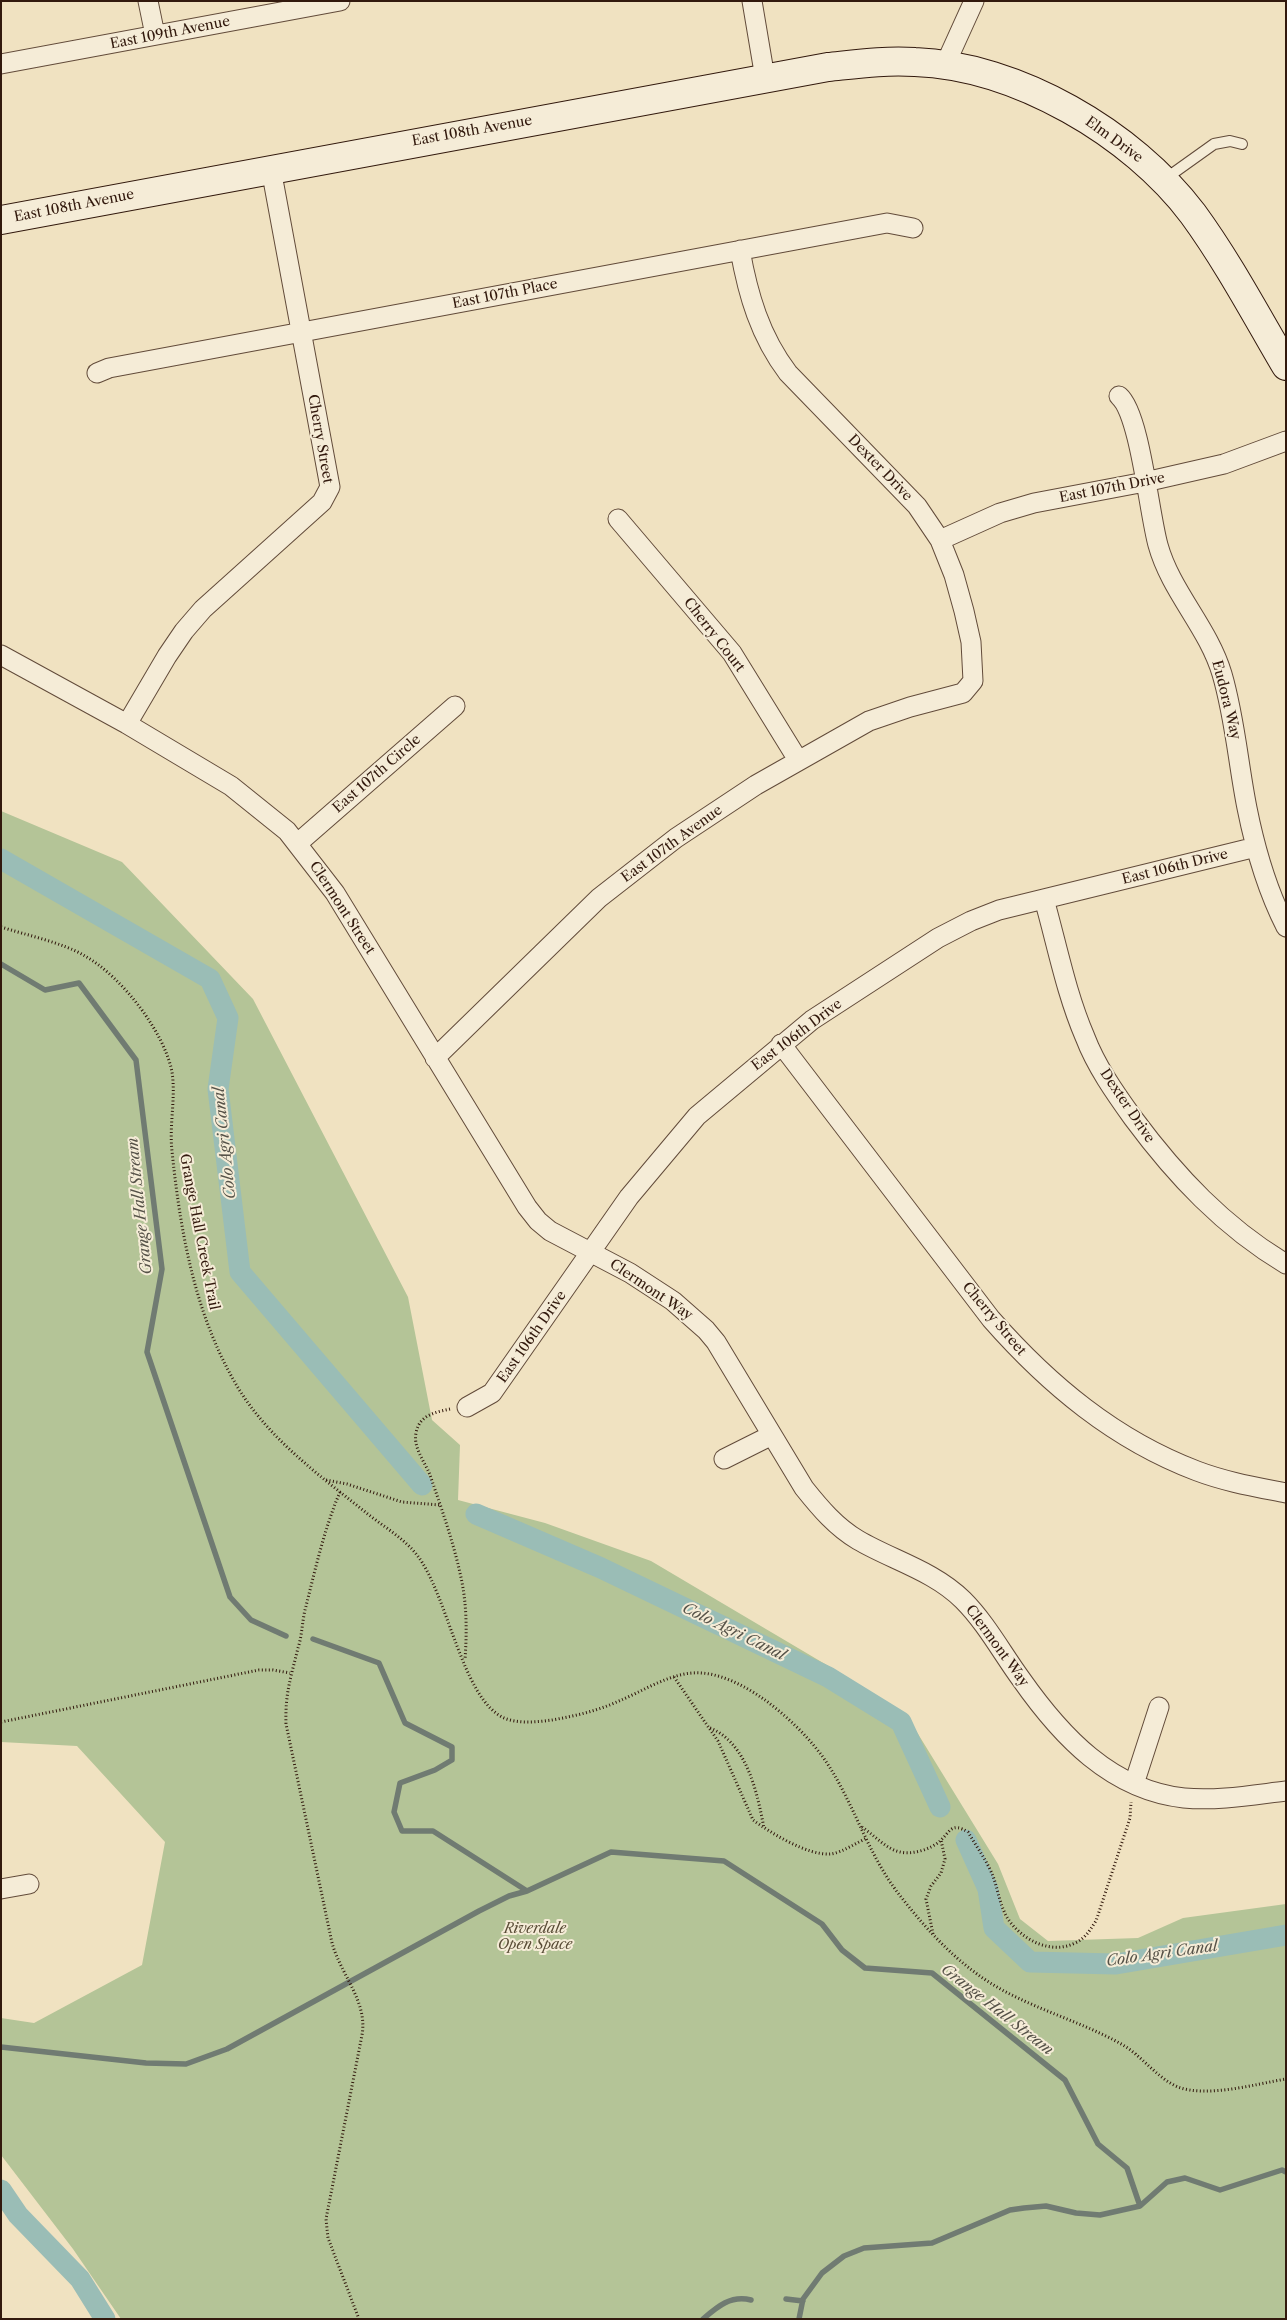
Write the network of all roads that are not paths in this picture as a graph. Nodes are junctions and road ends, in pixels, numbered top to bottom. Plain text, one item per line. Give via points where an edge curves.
1 (148, 1) edge
2 (340, 1) edge
3 (752, 1) edge
4 (974, 1) edge
5 (155, 35) junction
6 (1, 64) edge
7 (945, 65) junction
8 (765, 78) junction
9 (1242, 144) dead end
10 (271, 168) junction
11 (1162, 180) junction
12 (1, 220) edge
13 (913, 228) dead end
14 (740, 250) junction
15 (301, 332) junction
16 (1286, 366) edge
17 (97, 373) dead end
18 (1119, 396) dead end
19 (1286, 442) edge
20 (1145, 482) junction
21 (618, 519) dead end
22 (940, 540) junction
23 (1, 655) edge
24 (952, 696) joint
25 (455, 706) dead end
26 (127, 724) junction
27 (798, 760) junction
28 (298, 843) junction
29 (1256, 847) junction
30 (1044, 899) junction
31 (1286, 927) edge
32 (781, 1044) junction
33 (435, 1058) junction
34 (592, 1251) junction
35 (1286, 1264) edge
36 (467, 1407) road end
37 (772, 1435) junction
38 (724, 1459) dead end
39 (1286, 1493) edge
40 (1159, 1707) dead end
41 (1134, 1784) junction
42 (1286, 1791) edge
43 (29, 1884) dead end
44 (1, 1890) edge

1 - 5 street
2 - 5 street, East 109th Avenue
3 - 8 street
4 - 7 street
5 - 6 street, East 109th Avenue
7 - 8 street, East 108th Avenue via 878,61
7 - 11 street, Elm Drive via 1000,79 1042,95 1074,112 1133,152
8 - 10 street, East 108th Avenue
9 - 11 lane via 1214,144
10 - 12 street, East 108th Avenue
10 - 15 street, Cherry Street
11 - 16 street, Elm Drive via 1212,242
13 - 14 street, East 107th Place via 887,223
14 - 15 street, East 107th Place
14 - 22 street, Dexter Drive via 754,313 777,358 916,506
15 - 17 street, East 107th Place via 109,368
15 - 26 street, Cherry Street via 330,487 328,492 322,502 230,583 184,630
18 - 20 street, Eudora Way via 1129,409 1135,426
19 - 20 street, East 107th Drive via 1224,464
20 - 22 street, East 107th Drive via 1034,503 1000,513
20 - 29 street, Eudora Way via 1159,547 1168,571 1206,635 1222,675 1236,732 1246,807
21 - 27 street, Cherry Court via 732,653
22 - 24 street, Dexter Drive via 964,611 974,672 970,687
23 - 26 street, Clermont Street
24 - 27 street, East 107th Avenue via 868,721
25 - 28 street, East 107th Circle
26 - 28 street, Clermont Street via 231,786
27 - 33 street, East 107th Avenue via 676,838 599,898
28 - 33 street, Clermont Street via 334,893
29 - 30 street, East 106th Drive
29 - 31 street, Eudora Way
30 - 32 street, East 106th Drive via 990,914 938,938 812,1020
30 - 35 street, Dexter Drive via 1072,1004 1085,1038 1119,1098 1155,1147 1199,1196 1257,1245
32 - 34 street, East 106th Drive via 697,1116 675,1140 629,1197
32 - 39 street, Cherry Street via 992,1319 1048,1380 1103,1423 1167,1459 1231,1482
33 - 34 street, Clermont Street via 538,1221 550,1231
34 - 36 street, East 106th Drive via 492,1393
34 - 37 street, Clermont Way via 673,1301 706,1330
37 - 38 street
37 - 41 street, Clermont Way via 819,1507 858,1540 930,1576 963,1600 1063,1733 1099,1765
40 - 41 street
41 - 42 street, Clermont Way via 1184,1798
43 - 44 street

